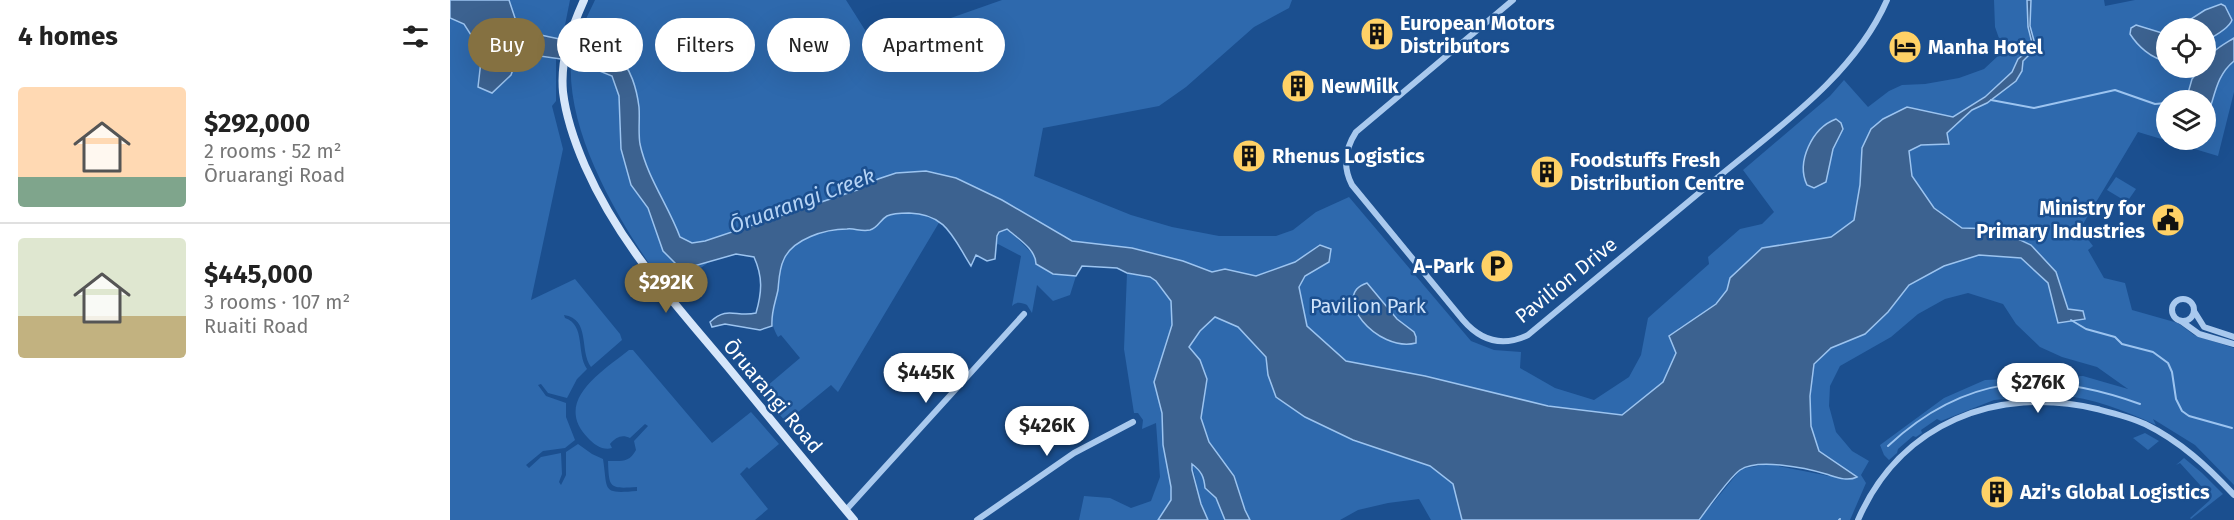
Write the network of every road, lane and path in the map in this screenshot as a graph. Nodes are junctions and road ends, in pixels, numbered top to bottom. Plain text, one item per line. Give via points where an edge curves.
1 (584, 0) edge
2 (1513, 0) edge
3 (1887, 0) edge
4 (2194, 310) junction
5 (1024, 314) dead end
6 (2181, 321) junction
7 (2234, 337) edge
8 (2234, 344) edge
9 (1133, 422) dead end
10 (2234, 495) edge
11 (846, 510) junction
12 (854, 520) edge
13 (977, 520) edge
14 (1858, 520) edge

1 - 11 street, Ōruarangi Road via 569,35 563,67 566,107 578,148 599,195 641,262
2 - 3 street, Pavilion Drive via 1356,132 1345,162 1352,185 1472,330 1500,342 1528,335 1801,107 1846,64
4 - 6 street via 2191,319
4 - 6 street via 2189,301 2176,302 2173,314
4 - 7 street via 2204,327
5 - 11 street
6 - 8 street via 2199,334
9 - 13 street via 1074,453
10 - 14 street via 2195,456 2144,424 2080,405 2033,401 1983,408 1934,430 1912,445 1886,472
11 - 12 street, Ōruarangi Road

